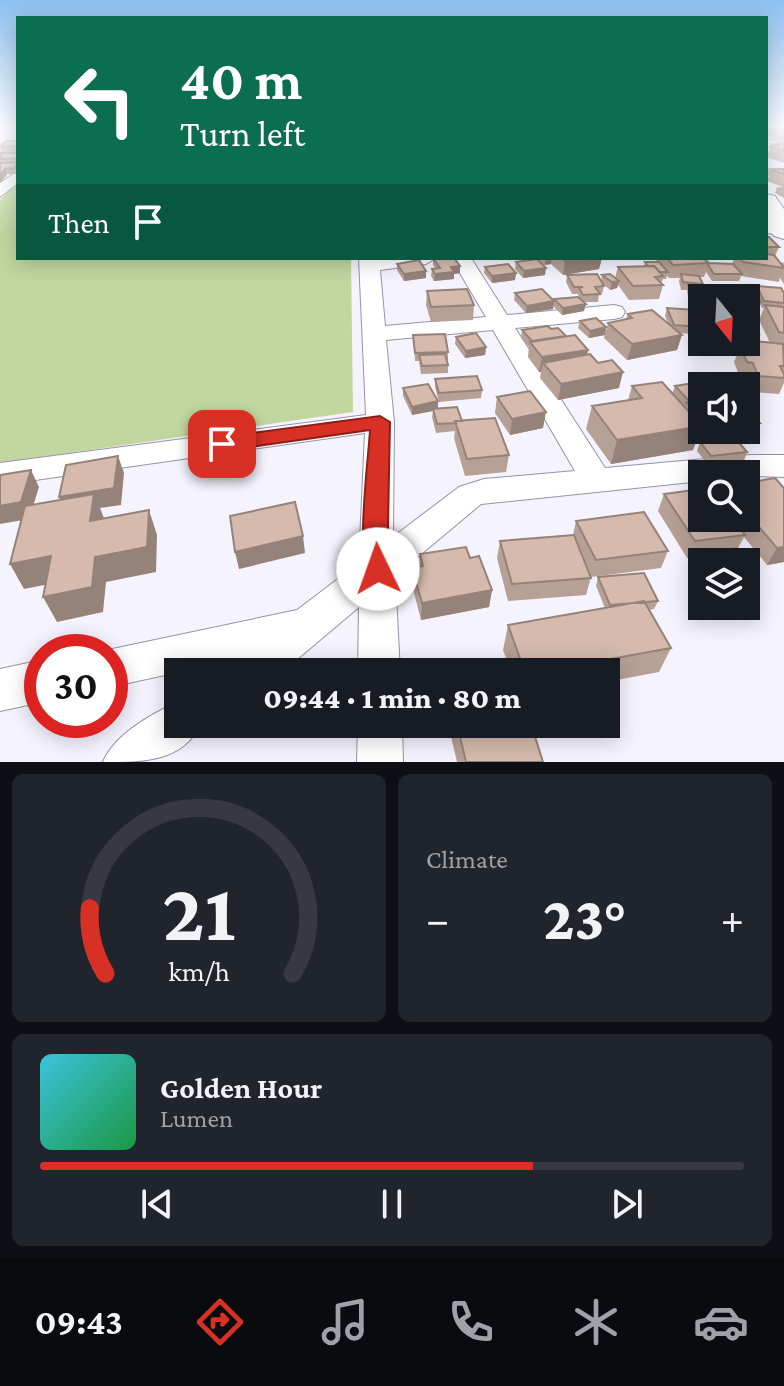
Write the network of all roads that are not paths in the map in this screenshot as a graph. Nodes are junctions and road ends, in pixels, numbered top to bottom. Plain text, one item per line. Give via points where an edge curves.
1 (16, 177) edge
2 (0, 192) edge
3 (768, 205) edge
4 (784, 230) edge
5 (398, 260) edge
6 (462, 260) edge
7 (369, 262) edge
8 (614, 312) dead end
9 (499, 323) junction
10 (374, 334) junction
11 (380, 422) junction
12 (784, 466) edge
13 (0, 474) edge
14 (597, 481) junction
15 (378, 569) junction
16 (310, 626) junction
17 (268, 658) edge
18 (379, 658) edge
19 (128, 663) edge
20 (24, 685) edge
21 (0, 690) edge
22 (164, 735) edge
23 (380, 738) edge
24 (126, 762) edge
25 (380, 762) edge

1 - 2 street
3 - 4 highway
5 - 7 street
6 - 9 street
7 - 10 street
8 - 9 street
9 - 10 street
9 - 14 street
10 - 11 street
11 - 13 street
11 - 15 street
12 - 14 street
14 - 15 street via 470,495
15 - 16 street
15 - 18 street
16 - 17 street
16 - 19 street
20 - 21 street
22 - 24 street
23 - 25 street

